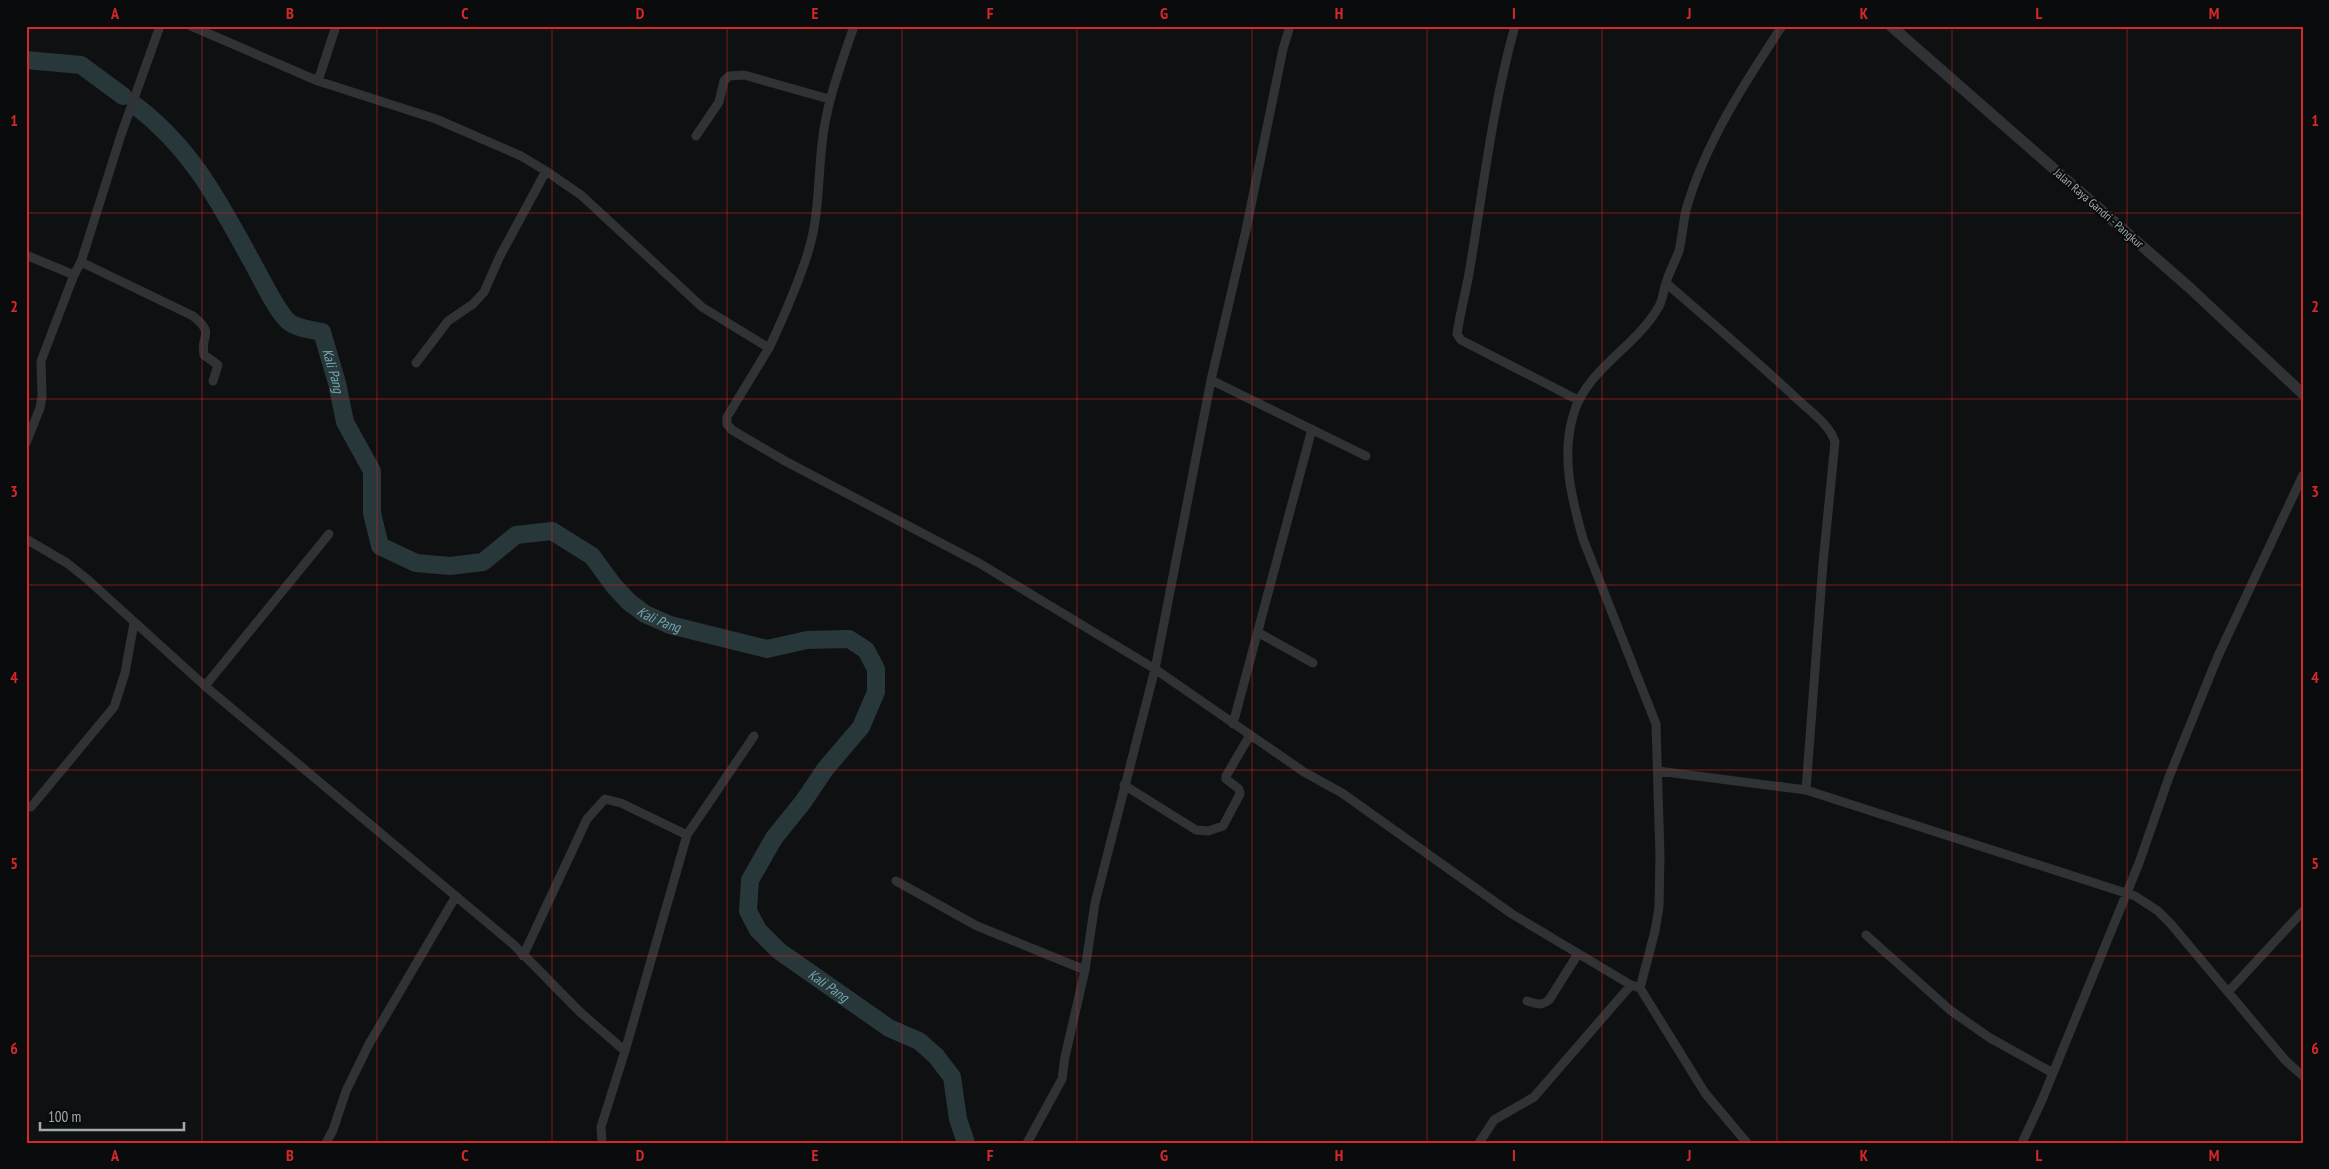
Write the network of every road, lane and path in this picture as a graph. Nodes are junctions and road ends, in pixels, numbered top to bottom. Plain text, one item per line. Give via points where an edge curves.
1 (160, 26) edge
2 (191, 26) edge
3 (336, 26) edge
4 (854, 26) edge
5 (1290, 26) edge
6 (1515, 26) edge
7 (1782, 26) edge
8 (1891, 26) edge
9 (318, 81) junction
10 (829, 100) junction
11 (696, 136) dead end
12 (546, 170) junction
13 (26, 255) edge
14 (80, 262) junction
15 (74, 275) junction
16 (1666, 282) junction
17 (769, 348) junction
18 (416, 363) dead end
19 (1211, 380) junction
20 (212, 381) dead end
21 (2303, 394) edge
22 (1578, 400) junction
23 (1312, 429) junction
24 (26, 443) edge
25 (1366, 456) dead end
26 (2303, 475) edge
27 (329, 534) dead end
28 (26, 539) edge
29 (134, 623) junction
30 (1259, 634) junction
31 (1313, 663) dead end
32 (1155, 669) junction
33 (205, 686) junction
34 (1233, 724) junction
35 (1250, 735) junction
36 (754, 736) dead end
37 (1658, 771) junction
38 (1124, 785) junction
39 (1800, 790) junction
40 (31, 807) dead end
41 (687, 835) junction
42 (896, 881) dead end
43 (2126, 892) junction
44 (456, 896) junction
45 (2303, 911) edge
46 (1866, 935) dead end
47 (1578, 954) junction
48 (523, 956) junction
49 (1085, 970) junction
50 (1631, 985) junction
51 (1640, 988) junction
52 (2229, 991) junction
53 (1527, 1001) dead end
54 (625, 1052) junction
55 (2053, 1073) junction
56 (2303, 1076) edge
57 (326, 1143) edge
58 (602, 1143) edge
59 (1027, 1143) edge
60 (1479, 1143) edge
61 (1747, 1143) edge
62 (2022, 1143) edge

1 - 14 street
2 - 9 street
3 - 9 street
4 - 10 street
5 - 19 street
6 - 22 street via 1491,125 1457,334 1460,340
7 - 16 street via 1720,128 1686,210 1678,251
8 - 21 street, Jalan Raya Gandri - Pangkur via 2183,282
9 - 12 street via 436,118
10 - 11 street via 744,75 729,76 724,81 719,102
10 - 17 street via 815,226 788,308
12 - 17 street via 581,195 702,307
12 - 18 street via 484,292 448,321
13 - 15 street
14 - 15 street
14 - 20 street via 193,316 205,325 204,355 218,364
15 - 24 street via 45,346 41,361 40,408
16 - 22 street via 1660,307
16 - 39 street via 1822,423 1835,442
17 - 32 street via 727,417 727,424 732,430 979,563
19 - 23 street
19 - 32 street
22 - 37 street via 1568,452 1569,482 1583,539 1656,724
23 - 25 street
23 - 30 street
26 - 43 street via 2218,656
27 - 33 street
28 - 29 street via 74,568
29 - 33 street
29 - 40 street via 125,673 114,707
30 - 31 street
30 - 34 street
32 - 34 street
32 - 38 street
33 - 44 street
34 - 35 street
35 - 38 street via 1226,776 1240,794 1223,826 1216,830 1196,830 1186,826
35 - 47 street via 1304,772 1342,793 1512,914
36 - 41 street
37 - 39 street
37 - 51 street via 1659,907
38 - 49 street via 1095,903
39 - 43 street
41 - 48 street via 621,803 605,799 587,820
41 - 54 street
42 - 49 street via 977,926
43 - 52 street via 2170,923
43 - 55 street
44 - 48 street
44 - 57 street via 369,1044
45 - 52 street
46 - 55 street via 1950,1010 1990,1038
47 - 50 street
47 - 53 street via 1549,1000 1544,1004
48 - 54 street
49 - 59 street via 1062,1079
50 - 51 street
50 - 60 street via 1534,1097 1494,1120
51 - 61 street via 1705,1093
52 - 56 street via 2286,1061
54 - 58 street via 601,1127
55 - 62 street

